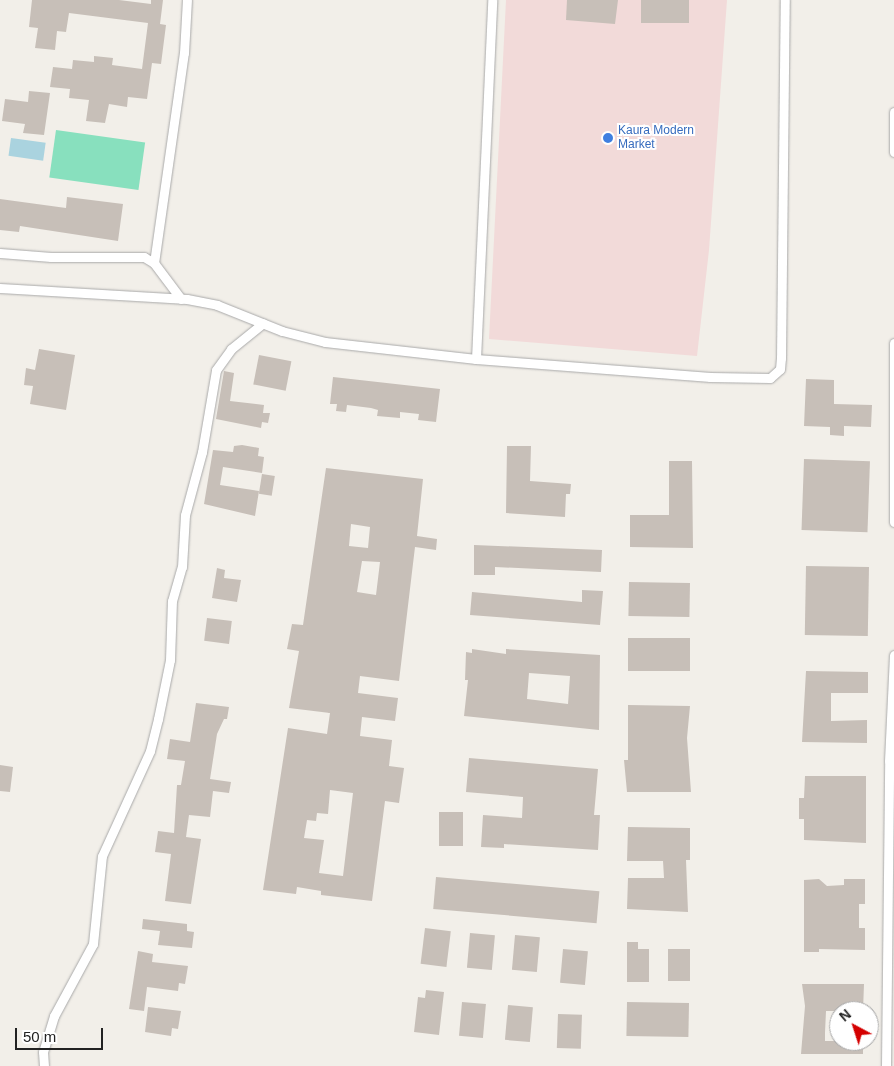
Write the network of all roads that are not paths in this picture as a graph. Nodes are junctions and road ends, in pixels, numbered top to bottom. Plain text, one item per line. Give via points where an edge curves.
1 (187, 0) edge
2 (492, 0) edge
3 (784, 0) edge
4 (894, 112) edge
5 (894, 152) edge
6 (0, 252) edge
7 (154, 263) junction
8 (0, 288) edge
9 (181, 299) junction
10 (263, 324) junction
11 (894, 343) edge
12 (476, 358) junction
13 (894, 522) edge
14 (894, 655) edge
15 (44, 1066) edge
16 (886, 1066) edge

1 - 7 street via 184,53
2 - 12 street
3 - 12 street via 781,358 775,375 764,380
4 - 5 street
6 - 7 street via 51,257 144,257
7 - 9 street
8 - 9 street
9 - 10 street via 217,305
10 - 12 street via 325,342
10 - 15 street via 231,349 216,370 202,452 185,516 182,567 172,601 170,660 158,719 150,751 102,856 94,944 54,1016 43,1052
11 - 13 street
14 - 16 street via 889,761

